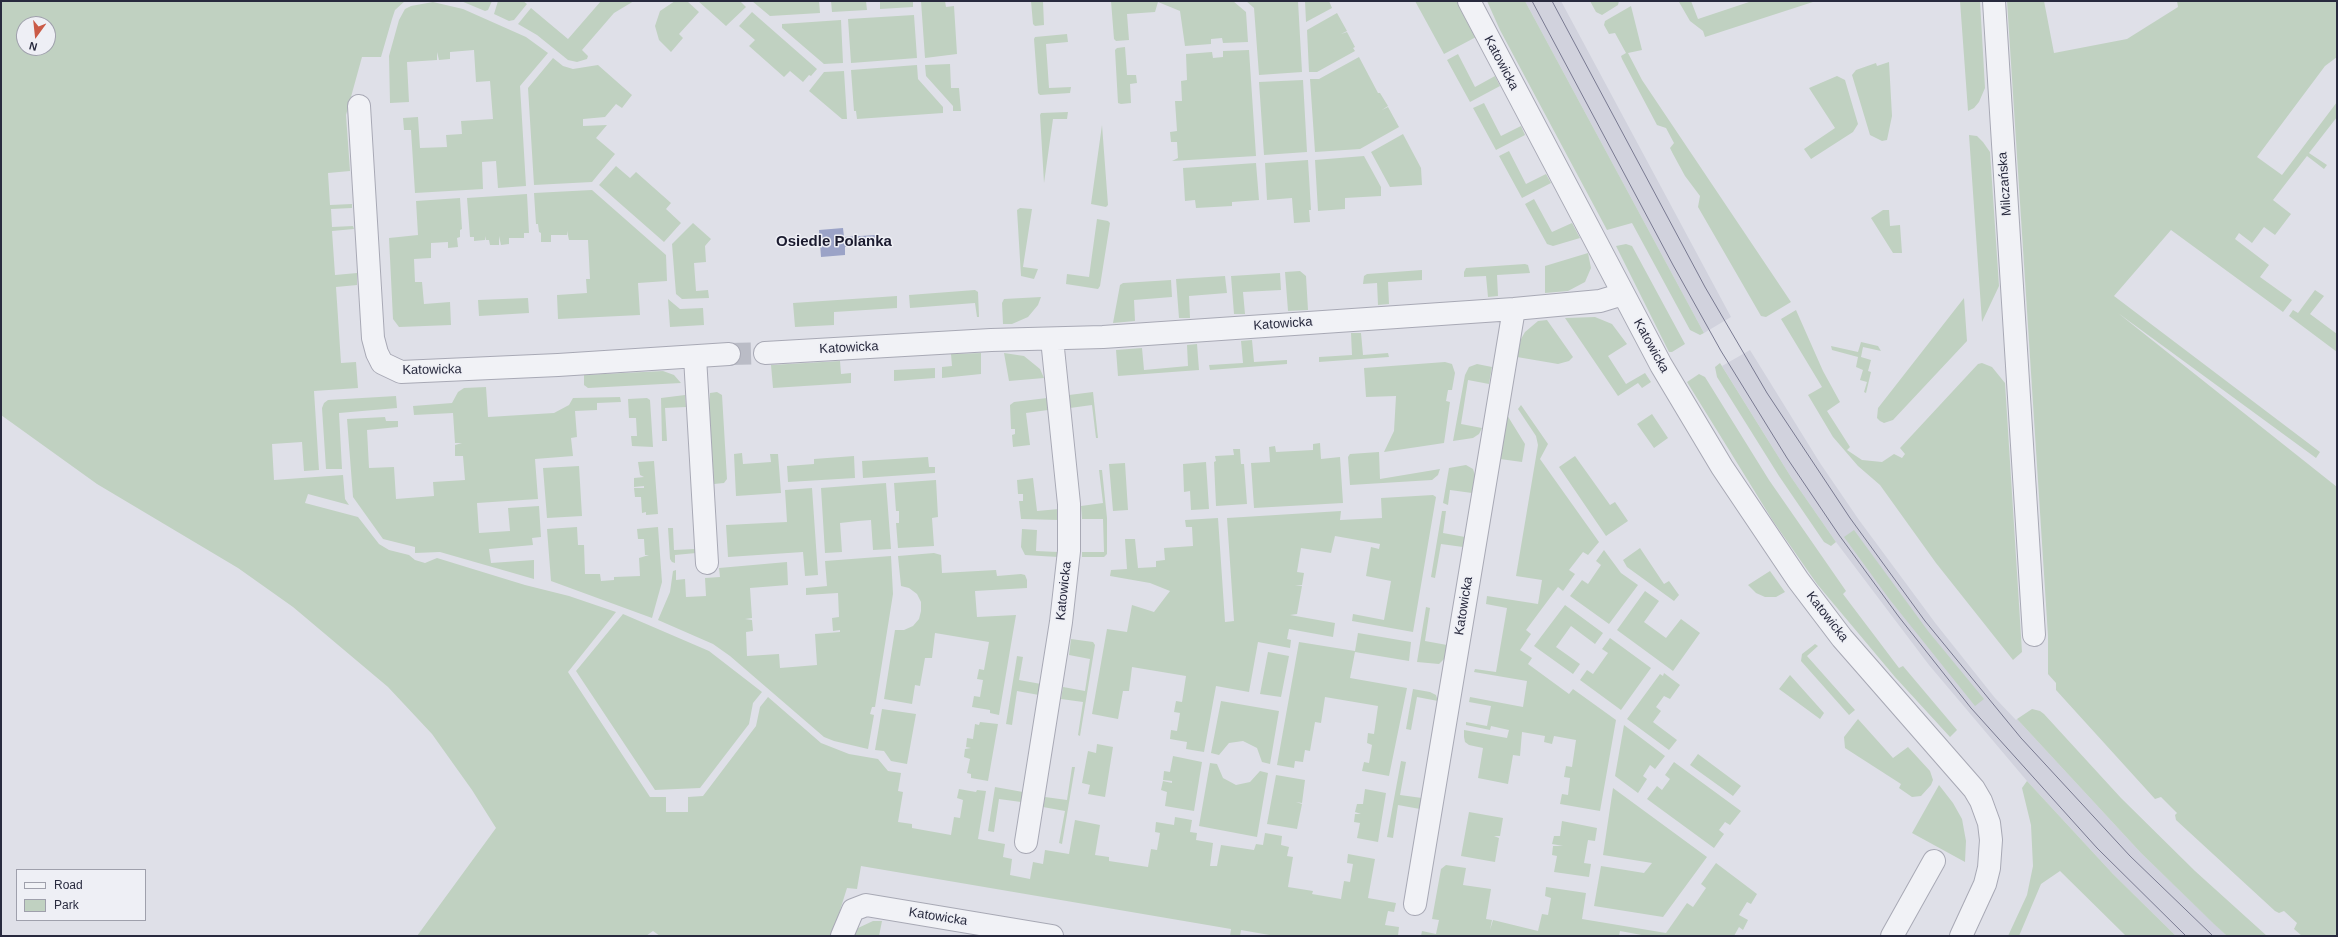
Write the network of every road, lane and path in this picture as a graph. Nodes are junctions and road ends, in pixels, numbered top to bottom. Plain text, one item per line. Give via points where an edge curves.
1 (1469, 1) edge
2 (1994, 1) edge
3 (359, 106) dead end
4 (1623, 294) junction
5 (1514, 309) junction
6 (1052, 339) junction
7 (765, 353) tunnel mouth
8 (729, 354) tunnel mouth
9 (695, 356) junction
10 (707, 563) dead end
11 (2034, 635) dead end
12 (1026, 842) dead end
13 (1934, 861) dead end
14 (1414, 904) dead end
15 (842, 936) edge
16 (1052, 936) edge
17 (1892, 936) edge
18 (1961, 936) edge

1 - 4 street, Katowicka
2 - 11 street, Milczańska
3 - 9 street, Katowicka via 373,338 382,363 401,372
4 - 5 street, Katowicka via 1600,302
4 - 18 street, Katowicka via 1670,381 1718,460 1798,580 1842,638 1974,789 1981,801 1989,823 1989,868 1985,884
5 - 6 street, Katowicka
5 - 14 street, Katowicka
6 - 7 street, Katowicka
6 - 12 street, Katowicka via 1069,504 1069,551 1061,622
8 - 9 street, Katowicka
9 - 10 street
13 - 17 street
15 - 16 street, Katowicka via 853,910 866,905

